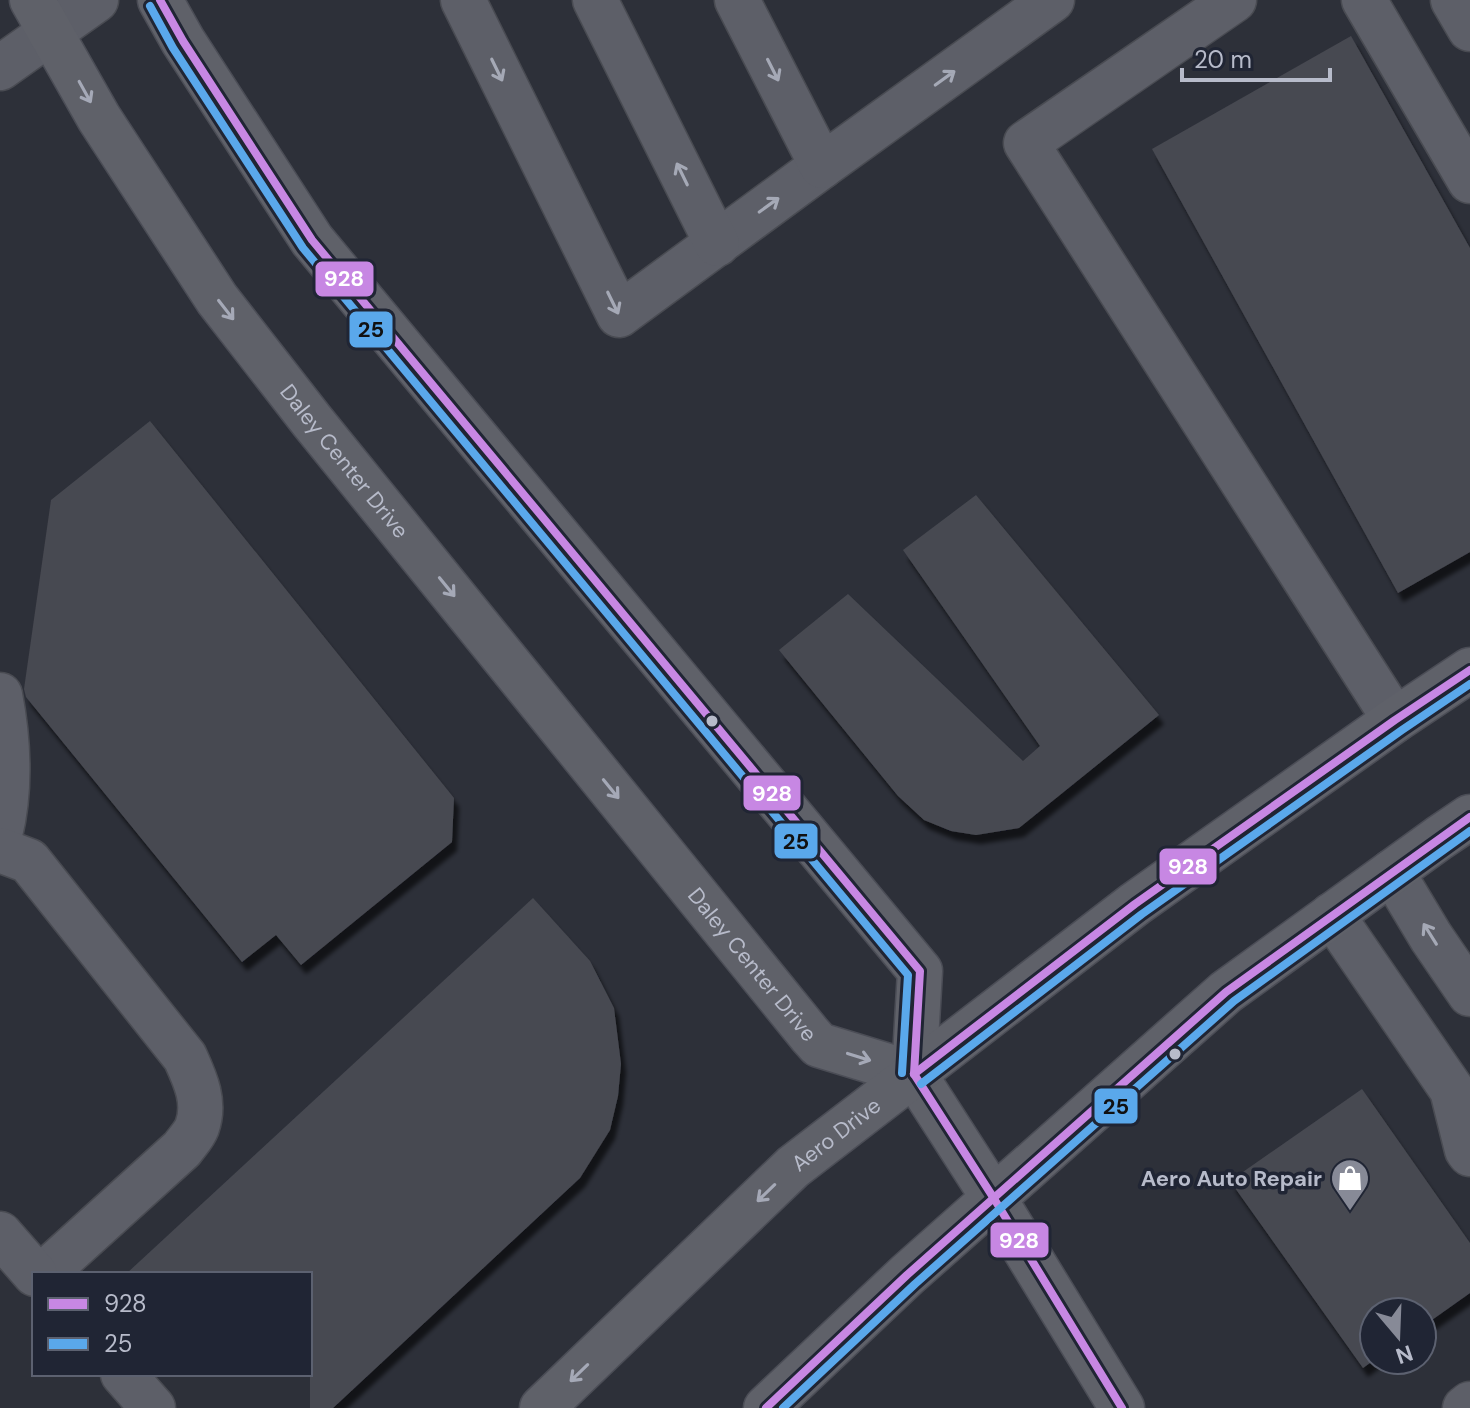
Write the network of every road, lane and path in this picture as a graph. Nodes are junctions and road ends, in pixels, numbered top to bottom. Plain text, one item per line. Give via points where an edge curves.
1 (96, 0) edge
2 (160, 0) edge
3 (463, 0) edge
4 (595, 0) edge
5 (737, 0) edge
6 (1052, 0) edge
7 (1234, 0) edge
8 (1364, 0) edge
9 (1453, 0) edge
10 (42, 16) edge
11 (1470, 29) edge
12 (0, 68) edge
13 (822, 166) junction
14 (1470, 181) edge
15 (717, 244) junction
16 (1470, 670) edge
17 (0, 695) edge
18 (1395, 720) junction
19 (1470, 817) edge
20 (0, 835) edge
21 (0, 850) edge
22 (1392, 872) junction
23 (1332, 915) junction
24 (1470, 994) edge
25 (914, 1074) junction
26 (1470, 1154) edge
27 (993, 1197) junction
28 (0, 1234) edge
29 (33, 1272) edge
30 (46, 1272) edge
31 (125, 1376) edge
32 (1470, 1404) edge
33 (153, 1408) edge
34 (542, 1408) edge
35 (766, 1408) edge
36 (1122, 1408) edge
37 (1465, 1408) edge

1 - 10 street
2 - 25 main road via 312,240 920,971
3 -> 15 street via 619,315
15 -> 4 street
5 -> 13 street
13 -> 6 street
7 - 18 street via 1026,143
8 - 14 street
9 - 11 street
10 - 12 street
10 -> 25 main road, Daley Center Drive via 99,118 217,299 810,1035 819,1045
15 -> 13 street
16 - 18 main road, Aero Drive
17 - 20 street via 8,764
18 - 25 main road, Aero Drive via 1135,904
19 - 22 main road
21 - 30 street via 29,861 185,1057 201,1106 197,1128 182,1149
22 - 23 main road
24 -> 22 street
23 - 26 street via 1452,1090
23 - 27 main road via 1226,992
25 - 27 main road
25 -> 34 main road, Aero Drive via 793,1167
27 - 35 main road
27 - 36 main road
28 - 29 street
31 - 33 street
32 - 37 street

